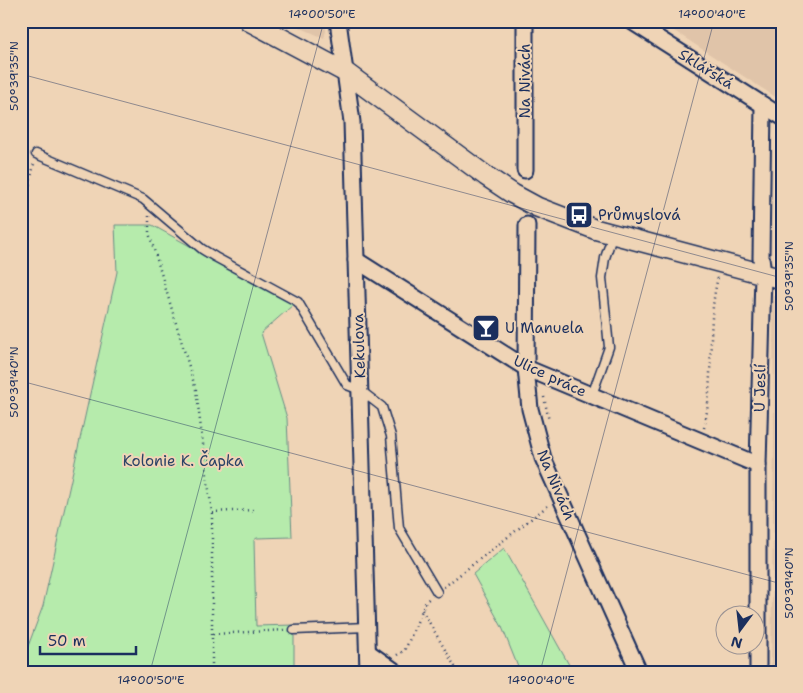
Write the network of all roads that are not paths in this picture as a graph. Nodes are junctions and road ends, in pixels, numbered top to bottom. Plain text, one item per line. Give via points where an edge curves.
1 (248, 21) edge
2 (338, 21) edge
3 (525, 21) edge
4 (631, 21) edge
5 (345, 72) junction
6 (763, 105) junction
7 (782, 117) edge
8 (36, 154) road end
9 (525, 170) dead end
10 (527, 225) dead end
11 (613, 234) junction
12 (356, 260) junction
13 (763, 274) junction
14 (782, 279) edge
15 (526, 368) junction
16 (360, 390) junction
17 (592, 396) junction
18 (758, 465) junction
19 (437, 592) road end
20 (366, 627) junction
21 (294, 630) road end
22 (368, 652) junction
23 (394, 666) edge
24 (368, 672) edge
25 (639, 672) edge
26 (758, 672) edge

1 - 5 street
2 - 5 street, Kekulova
3 - 9 street, Na Nivách
4 - 6 street, Sklářská
5 - 11 street via 513,194 559,216
5 - 12 street, Kekulova via 352,122
6 - 7 street, Sklářská
6 - 13 street, U Jeslí
8 - 16 lane via 143,199 214,257 298,302 348,386
10 - 15 street, Na Nivách
11 - 13 street
11 - 17 lane via 602,278 608,348
12 - 15 street, Ulice práce
12 - 16 street, Kekulova
13 - 14 street
13 - 18 street, U Jeslí
15 - 17 street, Ulice práce
15 - 25 street, Na Nivách via 530,409 543,458
16 - 19 lane via 382,407 391,436 399,528
16 - 20 street, Kekulova
17 - 18 street, Ulice práce
18 - 26 street, U Jeslí
20 - 21 lane
20 - 22 street, Kekulova
22 - 23 street
22 - 24 street, Kekulova

